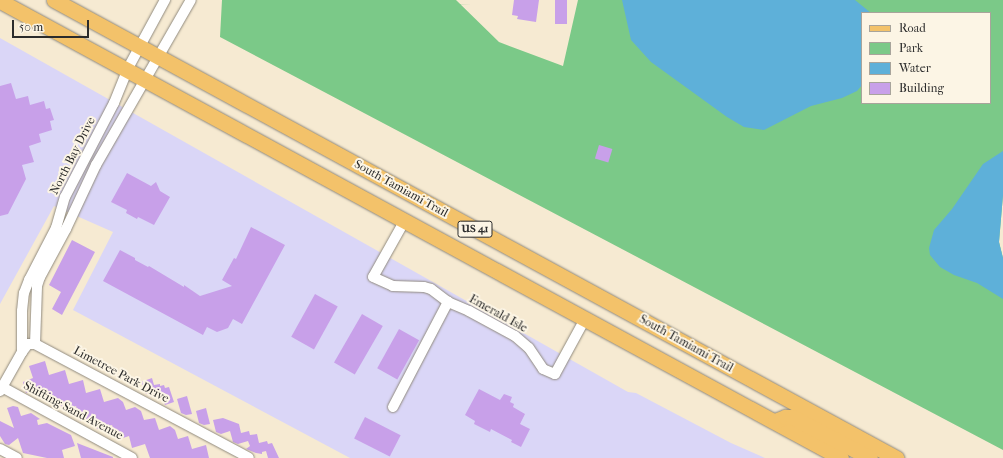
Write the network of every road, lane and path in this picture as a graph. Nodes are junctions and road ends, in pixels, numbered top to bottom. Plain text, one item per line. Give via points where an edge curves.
1 (54, 0) edge
2 (165, 0) edge
3 (192, 0) edge
4 (0, 1) edge
5 (140, 47) junction
6 (160, 58) junction
7 (127, 70) junction
8 (145, 80) junction
9 (404, 220) junction
10 (448, 302) junction
11 (22, 307) junction
12 (36, 308) junction
13 (585, 319) junction
14 (35, 344) junction
15 (22, 352) junction
16 (1, 389) edge
17 (393, 407) dead end
18 (775, 421) junction
19 (0, 449) edge
20 (17, 458) edge
21 (132, 458) edge
22 (249, 458) edge
23 (841, 458) edge
24 (870, 458) edge
25 (896, 458) edge

1 - 5 main road, South Tamiami Trail / US 41
2 - 5 street, North Bay Drive
3 - 6 street, North Bay Drive
4 - 7 main road, US 41
5 - 6 main road, South Tamiami Trail / US 41
5 - 7 street, North Bay Drive
6 - 8 street, North Bay Drive
6 - 25 main road, South Tamiami Trail / US 41
7 - 8 main road, US 41
7 - 11 street, North Bay Drive via 114,103 65,197 56,228 29,280
8 - 9 main road, US 41
8 - 12 street, North Bay Drive via 96,165 40,277
9 - 10 street, Emerald Isle via 373,276 393,286 431,289
9 - 13 main road, US 41
10 - 13 street, Emerald Isle via 515,336 528,348 543,369 555,374
10 - 17 street
11 - 12 street
11 - 15 street, North Bay Drive
12 - 14 street, North Bay Drive
13 - 18 main road, US 41
14 - 15 street via 28,344
14 - 22 street, Limetree Park Drive
15 - 16 street
16 - 21 street, Shifting Sand Avenue
18 - 23 main road, US 41
18 - 24 main road via 792,417
19 - 20 street

